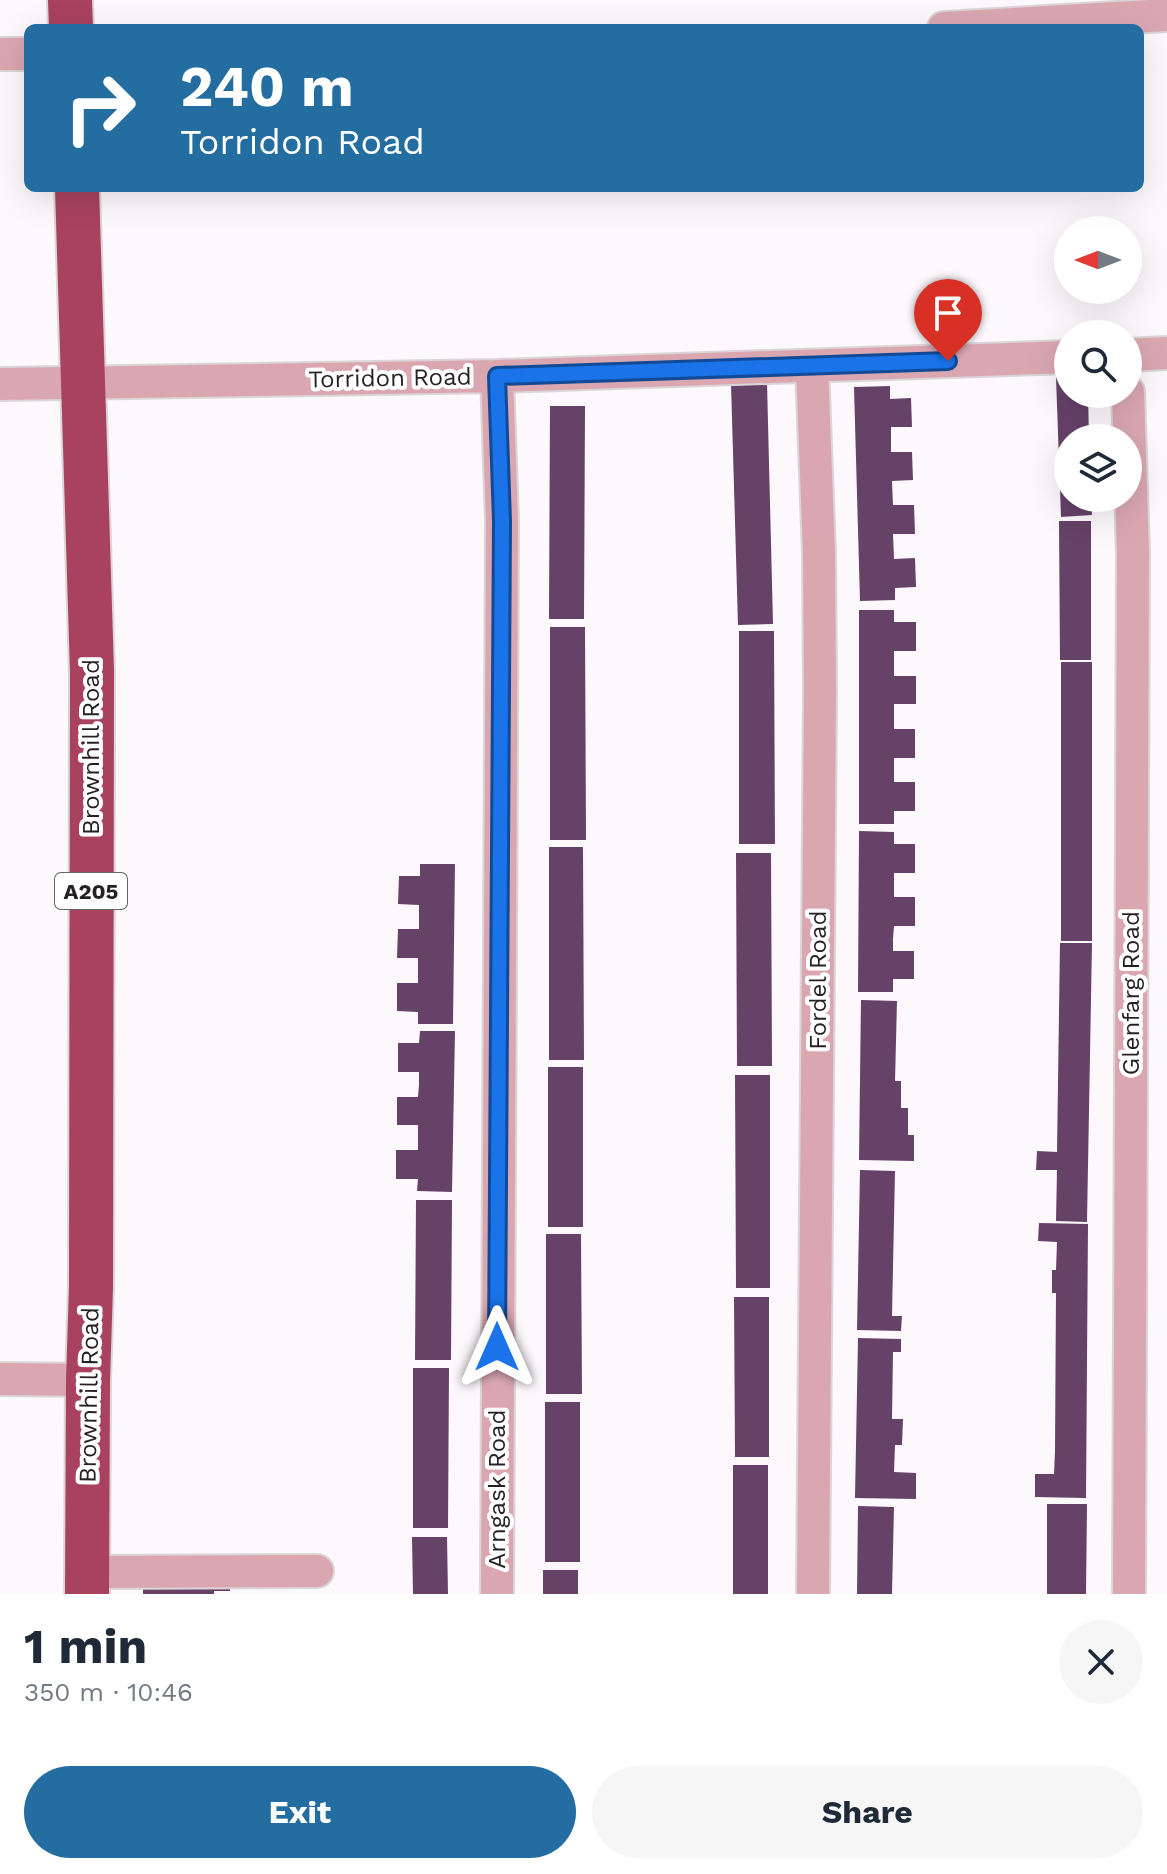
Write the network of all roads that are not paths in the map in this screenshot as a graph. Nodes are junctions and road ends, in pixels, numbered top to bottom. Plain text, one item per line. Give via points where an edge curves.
1 (70, 0) edge
2 (1167, 15) edge
3 (71, 24) edge
4 (1013, 24) edge
5 (0, 54) edge
6 (24, 54) edge
7 (77, 192) edge
8 (1167, 353) edge
9 (1142, 354) edge
10 (1054, 357) edge
11 (812, 366) junction
12 (497, 376) junction
13 (83, 382) junction
14 (0, 384) edge
15 (1128, 408) edge
16 (0, 1379) edge
17 (88, 1380) junction
18 (317, 1571) dead end
19 (87, 1583) edge
20 (497, 1594) edge
21 (813, 1594) edge
22 (1129, 1594) edge

1 - 3 highway
2 - 4 street
5 - 6 street
7 - 13 highway, Brownhill Road / A205
8 - 9 street
10 - 11 street, Torridon Road
11 - 12 street, Torridon Road
11 - 21 street, Fordel Road via 820,691
12 - 13 street, Torridon Road
12 - 20 street, Arngask Road via 502,521
13 - 14 street, Torridon Road
13 - 17 highway, Brownhill Road / A205 via 92,672
15 - 22 street, Glenfarg Road via 1133,554
16 - 17 street
17 - 19 highway, Brownhill Road / A205
18 - 19 street

